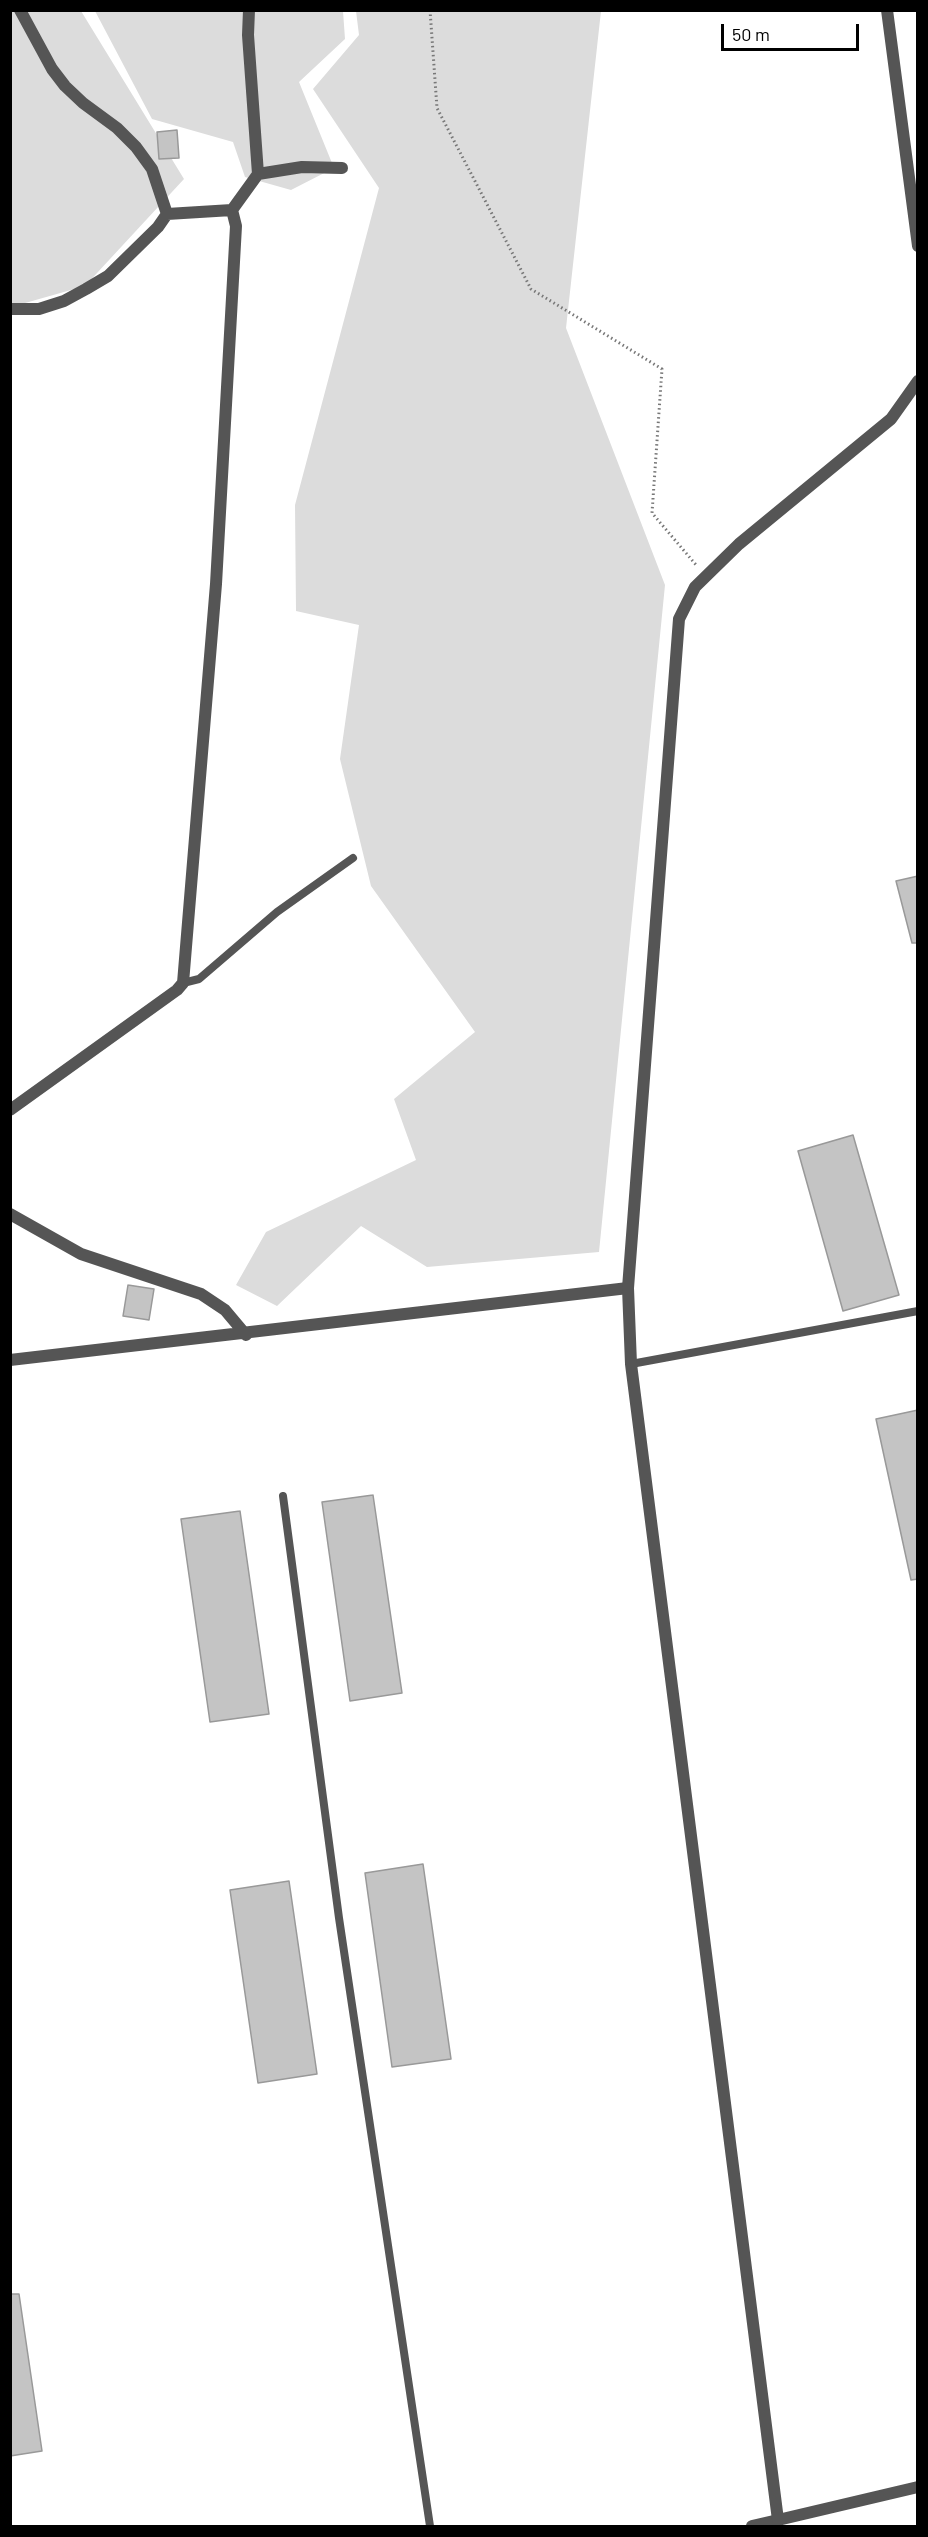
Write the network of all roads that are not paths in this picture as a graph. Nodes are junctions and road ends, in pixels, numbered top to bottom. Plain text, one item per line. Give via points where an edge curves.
1 (20, 10) edge
2 (249, 10) edge
3 (887, 10) edge
4 (342, 168) dead end
5 (258, 174) junction
6 (232, 210) junction
7 (167, 214) junction
8 (918, 246) edge
9 (10, 309) edge
10 (918, 381) edge
11 (353, 858) dead end
12 (183, 983) junction
13 (10, 1110) edge
14 (10, 1214) edge
15 (628, 1288) junction
16 (918, 1311) edge
17 (246, 1335) junction
18 (10, 1360) edge
19 (631, 1364) junction
20 (283, 1496) dead end
21 (918, 2487) edge
22 (778, 2520) junction
23 (430, 2526) edge
24 (752, 2526) edge

1 - 7 street via 65,86 117,128 152,169
2 - 5 street
3 - 8 street
4 - 5 street via 302,167
5 - 6 street
6 - 7 street
6 - 12 street via 236,226 217,572
7 - 9 street via 101,280 64,301 39,309
10 - 15 street via 891,419 695,586 679,619
11 - 12 lane via 277,912 200,979
12 - 13 street
14 - 17 street via 81,1254 201,1294 225,1310
15 - 17 street
15 - 19 street
16 - 19 lane
17 - 18 street
19 - 22 street
20 - 23 lane via 341,1929
21 - 22 street
22 - 24 street

